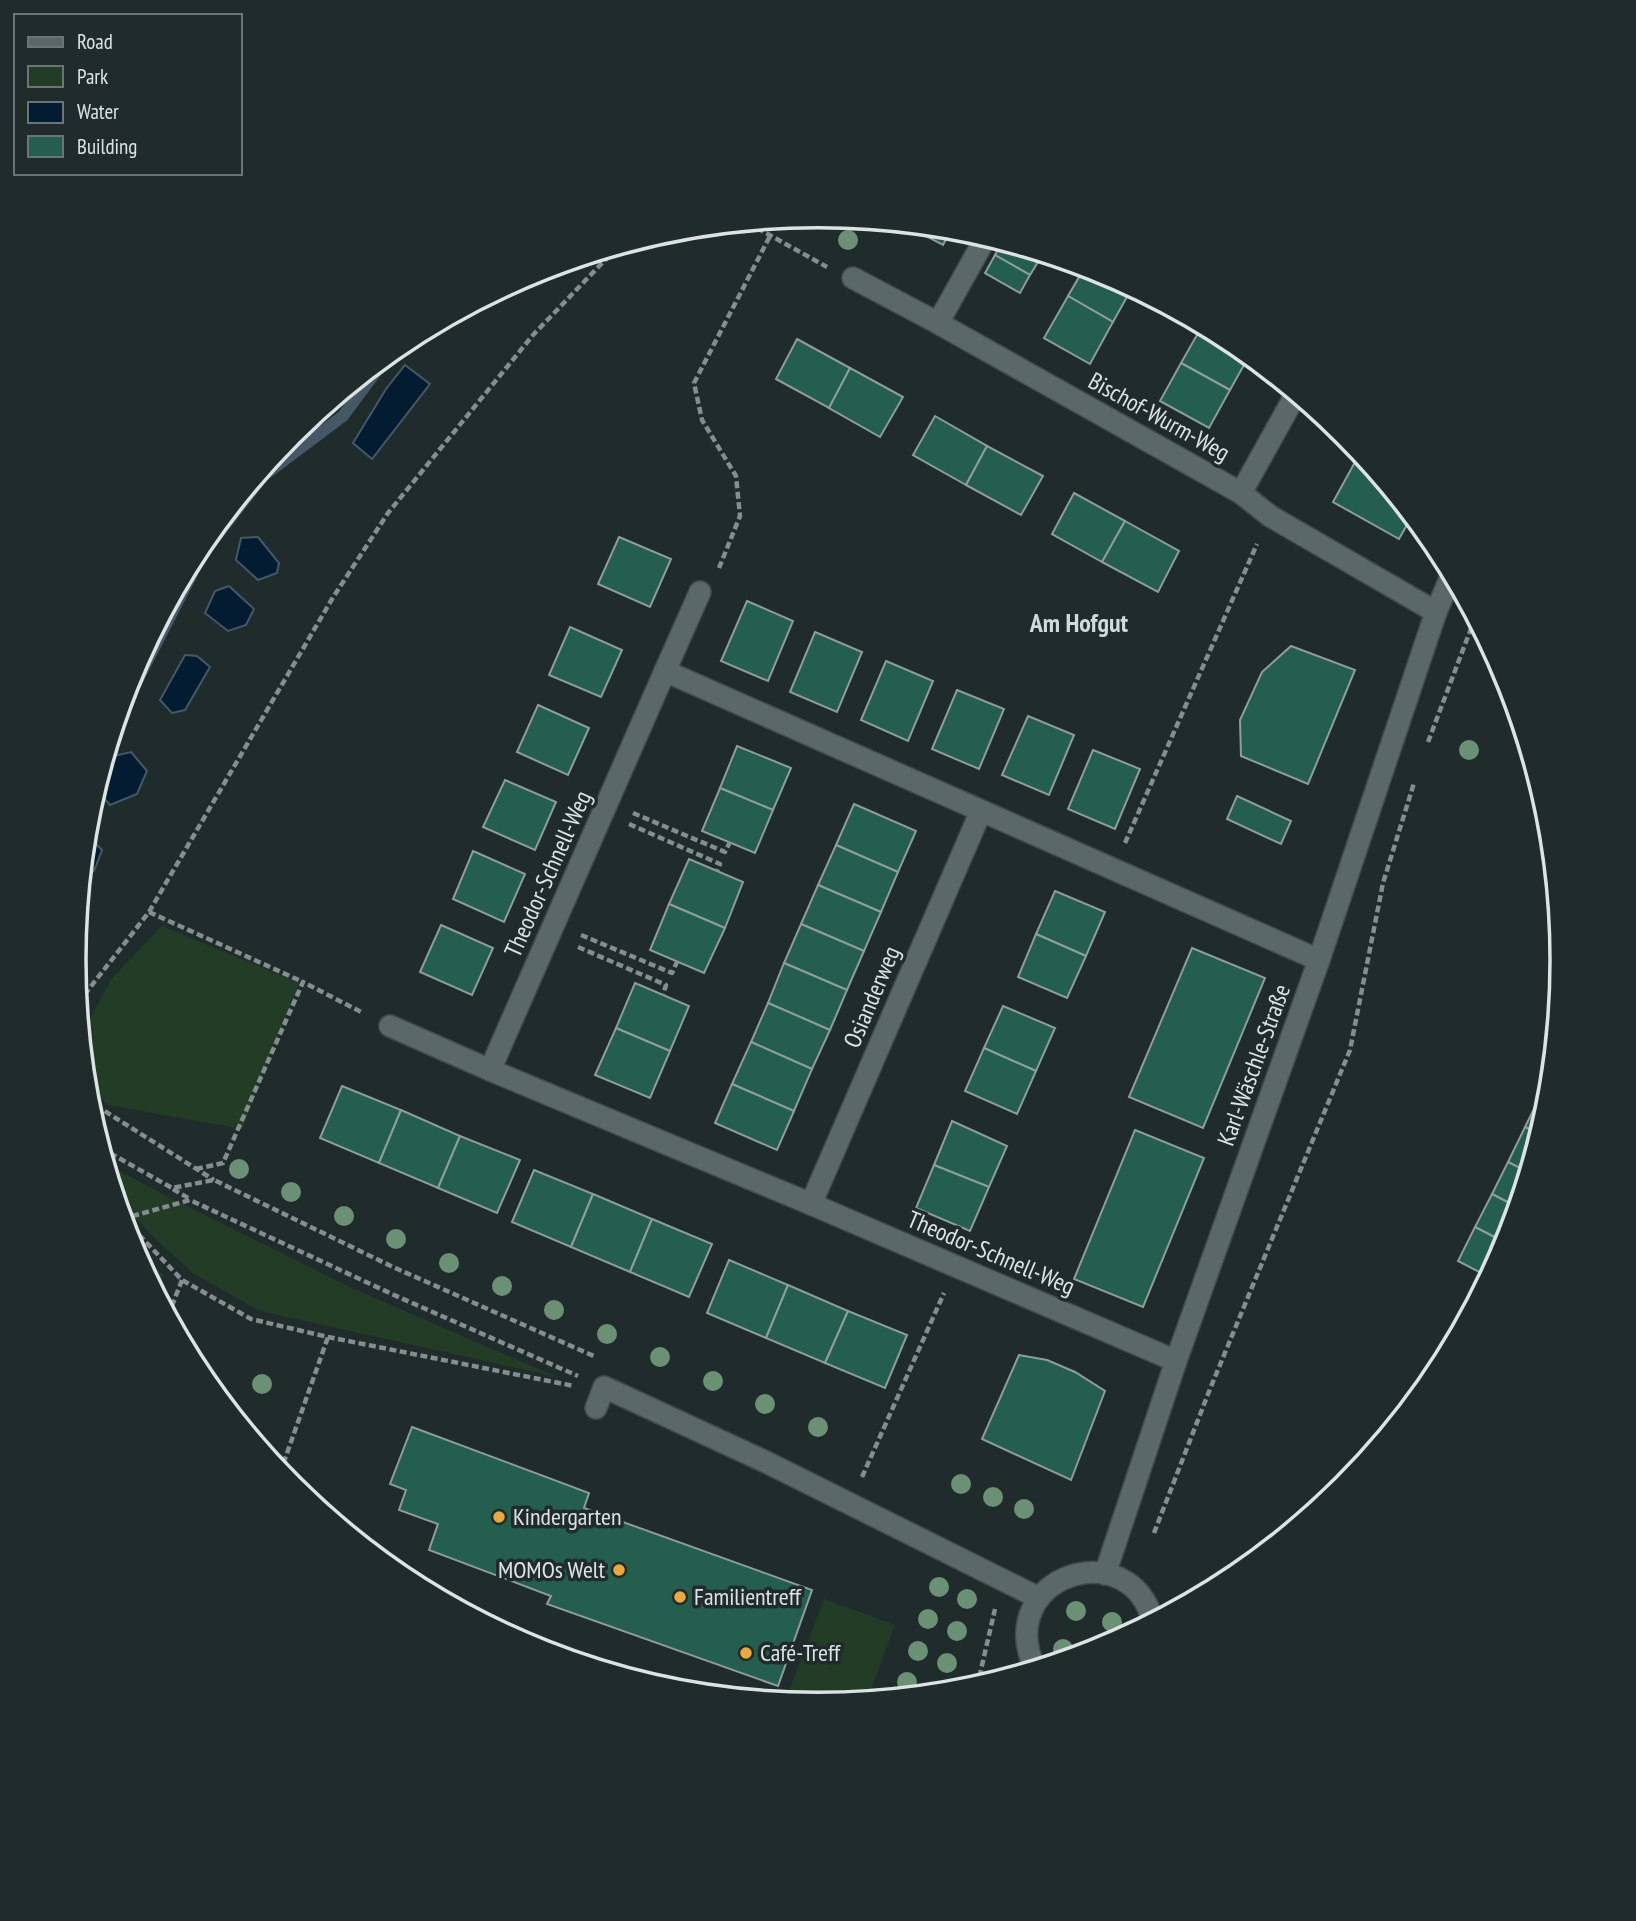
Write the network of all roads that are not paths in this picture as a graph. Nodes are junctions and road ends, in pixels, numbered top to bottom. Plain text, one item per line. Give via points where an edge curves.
1 (981, 247) edge
2 (853, 278) road end
3 (938, 323) junction
4 (1291, 402) edge
5 (1241, 492) junction
6 (1447, 586) edge
7 (700, 592) road end
8 (1436, 612) junction
9 (665, 671) junction
10 (981, 811) junction
11 (1319, 960) junction
12 (390, 1026) dead end
13 (490, 1070) junction
14 (811, 1204) junction
15 (1176, 1362) junction
16 (596, 1408) dead end
17 (1105, 1574) junction
18 (1039, 1598) junction
19 (1150, 1613) edge
20 (1031, 1661) edge

1 - 3 street
2 - 3 street, Bischof-Wurm-Weg
3 - 5 street, Bischof-Wurm-Weg
4 - 5 street
5 - 8 street, Bischof-Wurm-Weg via 1270,516
6 - 8 street, Karl-Wäschle-Straße
7 - 9 street, Theodor-Schnell-Weg
8 - 11 street, Karl-Wäschle-Straße
9 - 10 street
9 - 13 street, Theodor-Schnell-Weg
10 - 11 street
10 - 14 street, Osianderweg
11 - 15 street, Karl-Wäschle-Straße
12 - 13 street
13 - 14 street, Theodor-Schnell-Weg
14 - 15 street, Theodor-Schnell-Weg
15 - 17 street, Karl-Wäschle-Straße
16 - 18 street via 604,1387 852,1504 870,1525
17 - 18 street via 1085,1572 1066,1577
17 - 19 street via 1135,1590
18 - 20 street via 1026,1634

